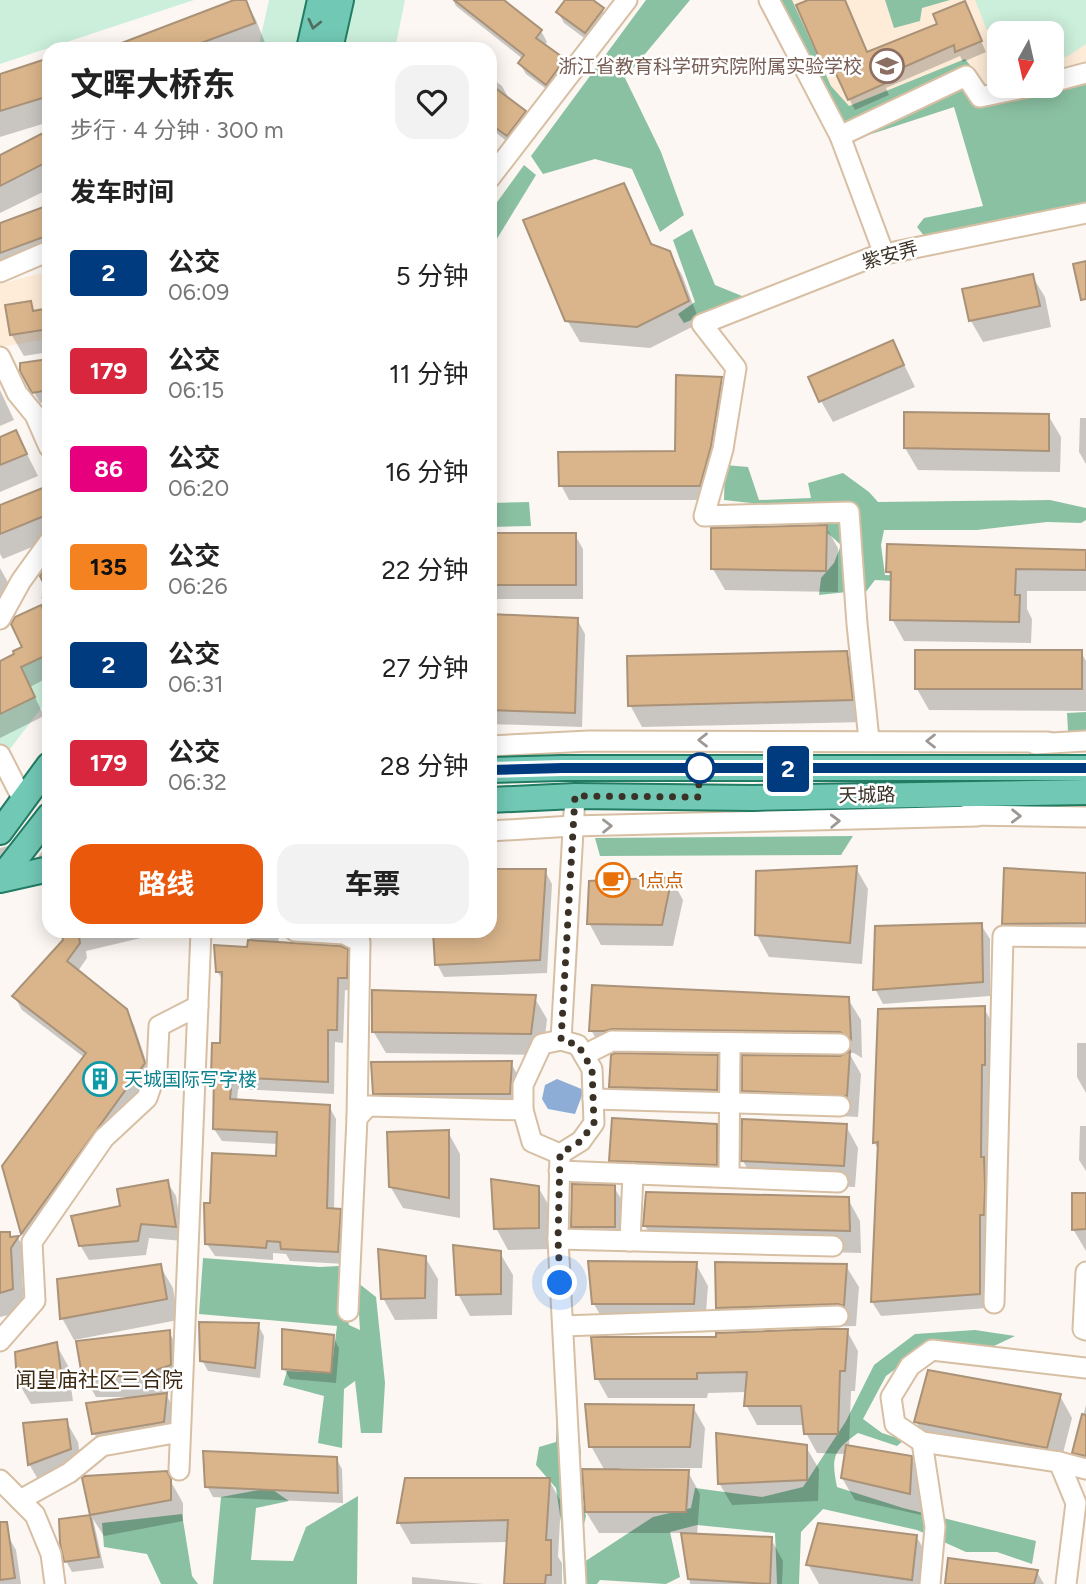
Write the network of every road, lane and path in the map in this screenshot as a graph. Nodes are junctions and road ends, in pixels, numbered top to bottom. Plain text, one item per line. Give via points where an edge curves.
1 (320, 0) edge
2 (341, 0) edge
3 (627, 0) edge
4 (769, 0) edge
5 (311, 42) edge
6 (332, 42) edge
7 (1086, 73) edge
8 (1064, 79) edge
9 (987, 96) edge
10 (840, 135) junction
11 (497, 169) edge
12 (1086, 213) edge
13 (42, 254) edge
14 (884, 254) junction
15 (0, 272) edge
16 (0, 357) edge
17 (42, 431) edge
18 (42, 552) edge
19 (0, 619) edge
20 (869, 740) junction
21 (1086, 741) edge
22 (1048, 742) junction
23 (497, 746) edge
24 (0, 755) edge
25 (1086, 768) edge
26 (892, 769) junction
27 (497, 770) edge
28 (42, 774) edge
29 (990, 780) junction
30 (1086, 792) edge
31 (575, 796) junction
32 (753, 798) junction
33 (23, 800) junction
34 (497, 800) edge
35 (977, 816) junction
36 (1086, 817) edge
37 (572, 826) junction
38 (42, 827) edge
39 (42, 830) edge
40 (497, 831) edge
41 (0, 832) edge
42 (0, 844) edge
43 (42, 871) edge
44 (0, 880) edge
45 (42, 880) edge
46 (1086, 937) edge
47 (201, 938) edge
48 (352, 938) edge
49 (198, 1006) junction
50 (561, 1040) junction
51 (730, 1043) junction
52 (841, 1044) dead end
53 (584, 1055) junction
54 (593, 1099) junction
55 (729, 1103) junction
56 (840, 1106) dead end
57 (523, 1110) junction
58 (357, 1118) junction
59 (560, 1162) junction
60 (633, 1174) junction
61 (729, 1177) junction
62 (838, 1182) dead end
63 (558, 1239) junction
64 (630, 1241) junction
65 (833, 1246) dead end
66 (1086, 1272) edge
67 (994, 1303) dead end
68 (348, 1311) dead end
69 (838, 1316) dead end
70 (563, 1326) junction
71 (1086, 1330) edge
72 (0, 1341) edge
73 (1086, 1368) edge
74 (180, 1432) junction
75 (922, 1442) junction
76 (1059, 1462) junction
77 (1086, 1469) edge
78 (179, 1470) dead end
79 (0, 1480) edge
80 (20, 1500) junction
81 (55, 1584) edge
82 (576, 1584) edge
83 (930, 1584) edge
84 (1066, 1584) edge

1 -> 5 main road
2 - 6 main road
3 - 11 street
4 - 10 street
7 - 8 street
9 - 10 street via 980,97 966,76
10 - 14 street
12 - 14 street, 紫安弄
13 - 15 street
14 - 20 street, 紫安弄 via 702,324 736,368 723,449 704,516 849,512
16 - 17 street
18 - 19 street
22 -> 20 street
20 -> 23 street
21 - 22 street
22 - 26 street
24 - 33 street
25 - 29 main road
26 - 27 main road, 天城路
26 - 29 main road, 天城路
28 - 33 main road
29 - 30 main road
29 - 32 main road, 天城路
31 - 32 main road, 天城路
31 - 34 main road, 天城路
31 - 37 street
32 - 35 street
33 - 41 main road
35 -> 36 street
37 -> 35 street
37 - 40 street
37 - 50 street
38 - 42 main road
39 - 44 main road
43 - 44 main road
44 - 45 street
46 - 67 street via 1003,936
47 - 49 street
48 - 58 street via 360,942
49 - 72 street via 159,1026 157,1069 147,1098 104,1139 32,1242 35,1301
49 - 74 street
50 - 53 street via 578,1045
50 - 57 street via 542,1044 523,1085
51 - 52 street
51 - 53 street via 612,1041
51 - 55 street
53 - 54 street via 592,1069
54 - 55 street
54 - 59 street via 594,1123
55 - 56 street
55 - 61 street
57 - 58 street via 368,1106
57 - 59 street via 532,1142
58 - 68 street
59 - 60 street
59 - 63 street
60 - 61 street
60 - 64 street
61 - 62 street
63 - 64 street
63 - 70 street
64 - 65 street
66 - 71 street
69 - 70 street
70 - 82 street
73 - 75 street via 932,1350 910,1366 891,1397 895,1424
74 - 78 street
74 - 80 street via 102,1446 69,1473
75 - 76 street
75 - 83 street via 935,1527
76 - 77 street
76 - 84 street via 1076,1503
79 - 80 street
80 - 81 street via 35,1515 51,1554

